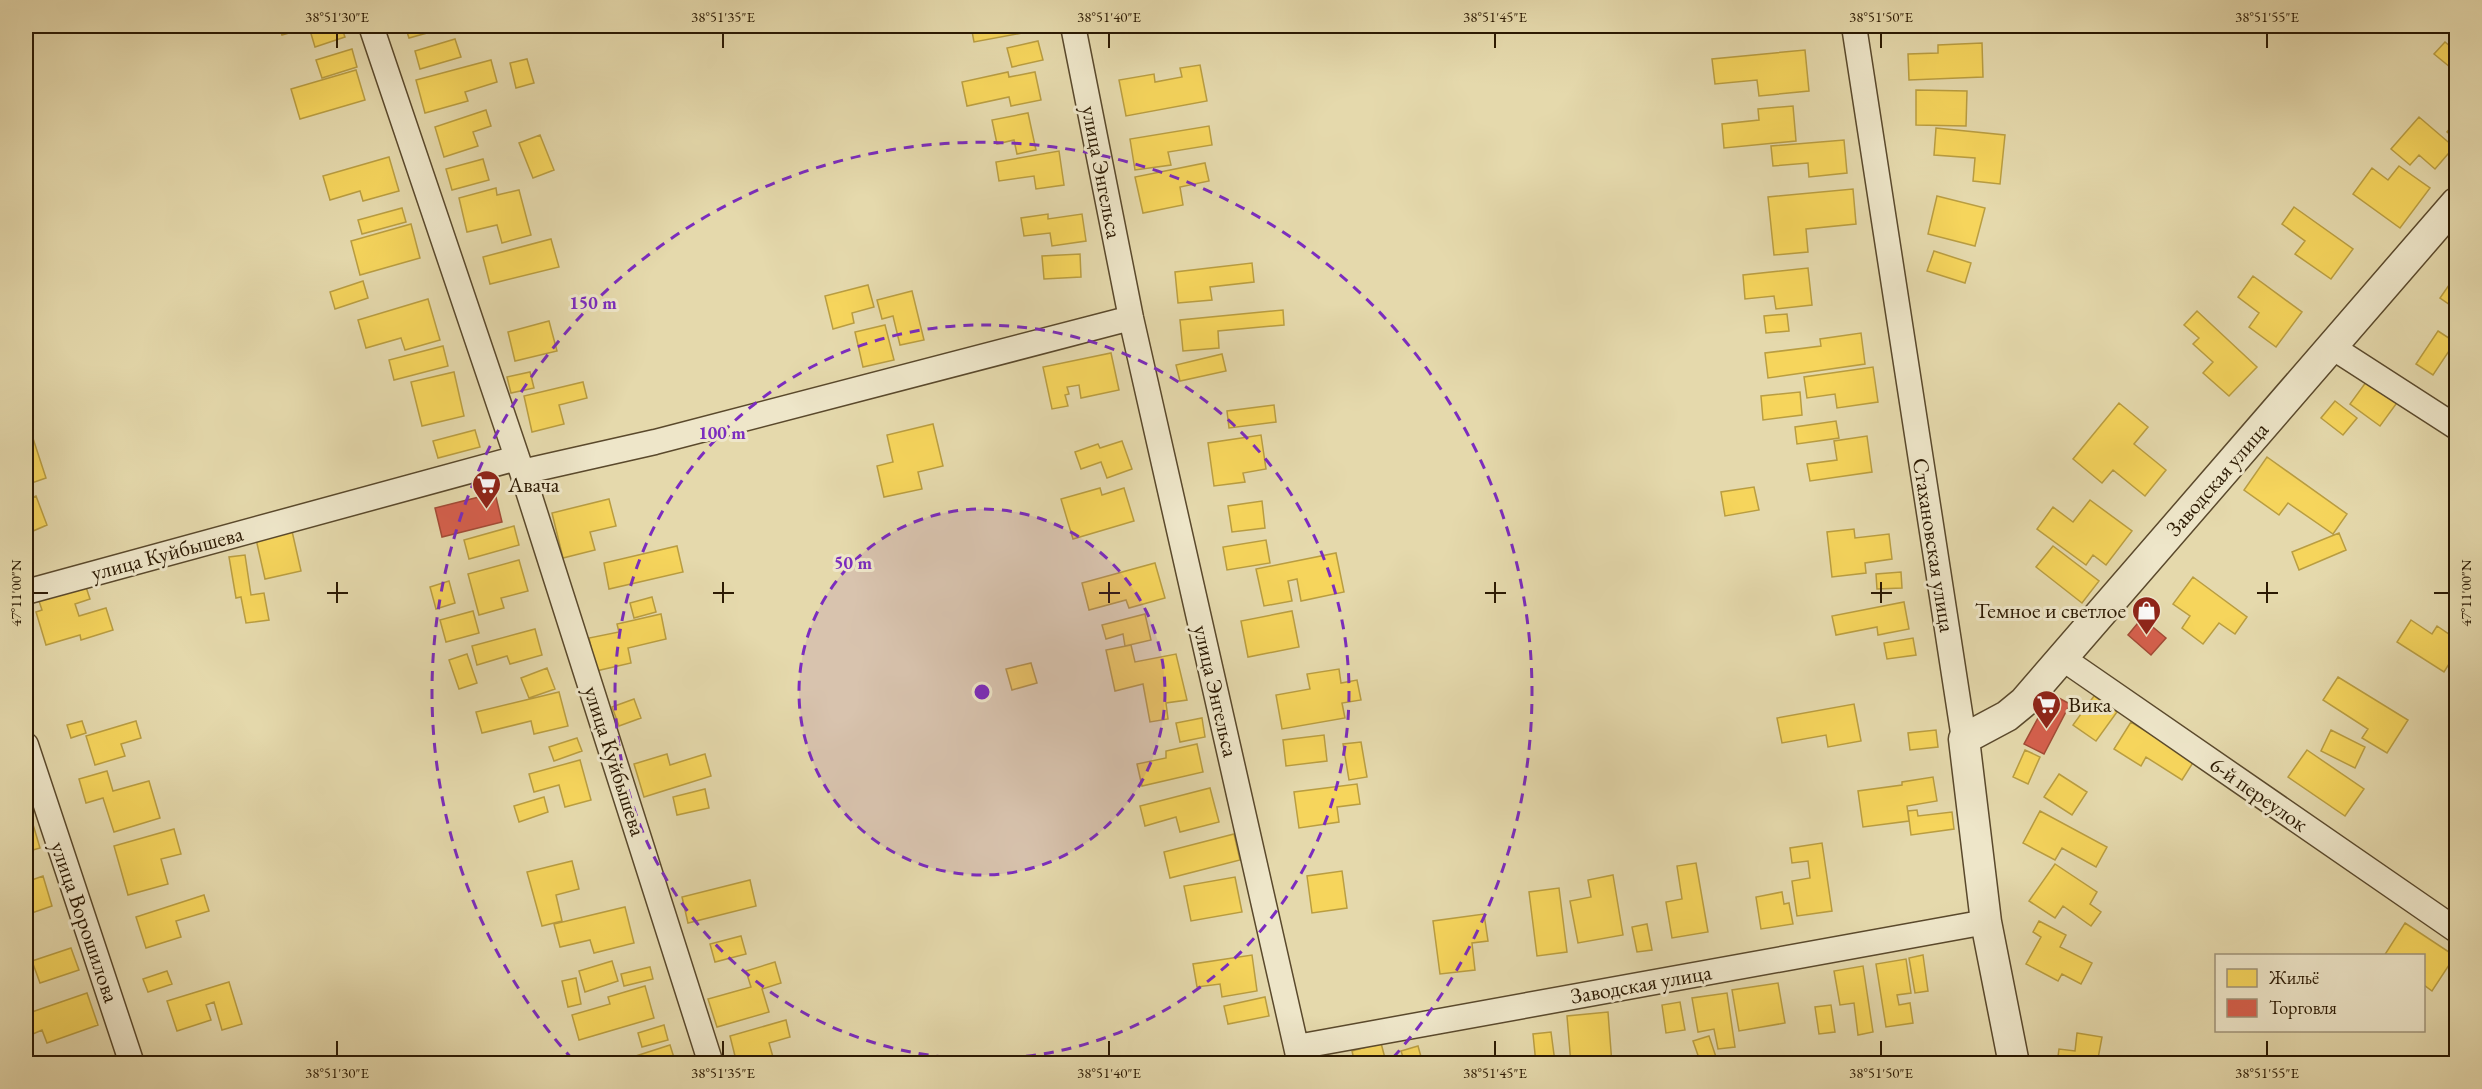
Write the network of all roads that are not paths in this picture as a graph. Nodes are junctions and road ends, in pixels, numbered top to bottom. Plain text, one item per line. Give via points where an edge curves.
1 (371, 26) edge
2 (1073, 26) edge
3 (1854, 26) edge
4 (2457, 203) edge
5 (1131, 318) junction
6 (2332, 346) junction
7 (2457, 427) edge
8 (520, 465) junction
9 (26, 592) edge
10 (2062, 658) junction
11 (1964, 739) junction
12 (26, 746) edge
13 (1986, 922) junction
14 (2457, 930) edge
15 (1298, 1055) edge
16 (132, 1064) edge
17 (711, 1064) edge
18 (2014, 1064) edge

1 - 8 street, улица Куйбышева
2 - 5 street, улица Энгельса
3 - 11 street, Стахановская улица
4 - 6 street, Заводская улица
5 - 8 street via 655,442
5 - 15 street, улица Энгельса
6 - 7 street
6 - 10 street, Заводская улица
8 - 9 street, улица Куйбышева
8 - 17 street, улица Куйбышева
10 - 11 street, Заводская улица via 2024,702
10 - 14 street, 6-й переулок
11 - 13 street, Стахановская улица
12 - 16 street, улица Ворошилова
13 - 15 street, Заводская улица
13 - 18 street, Стахановская улица

